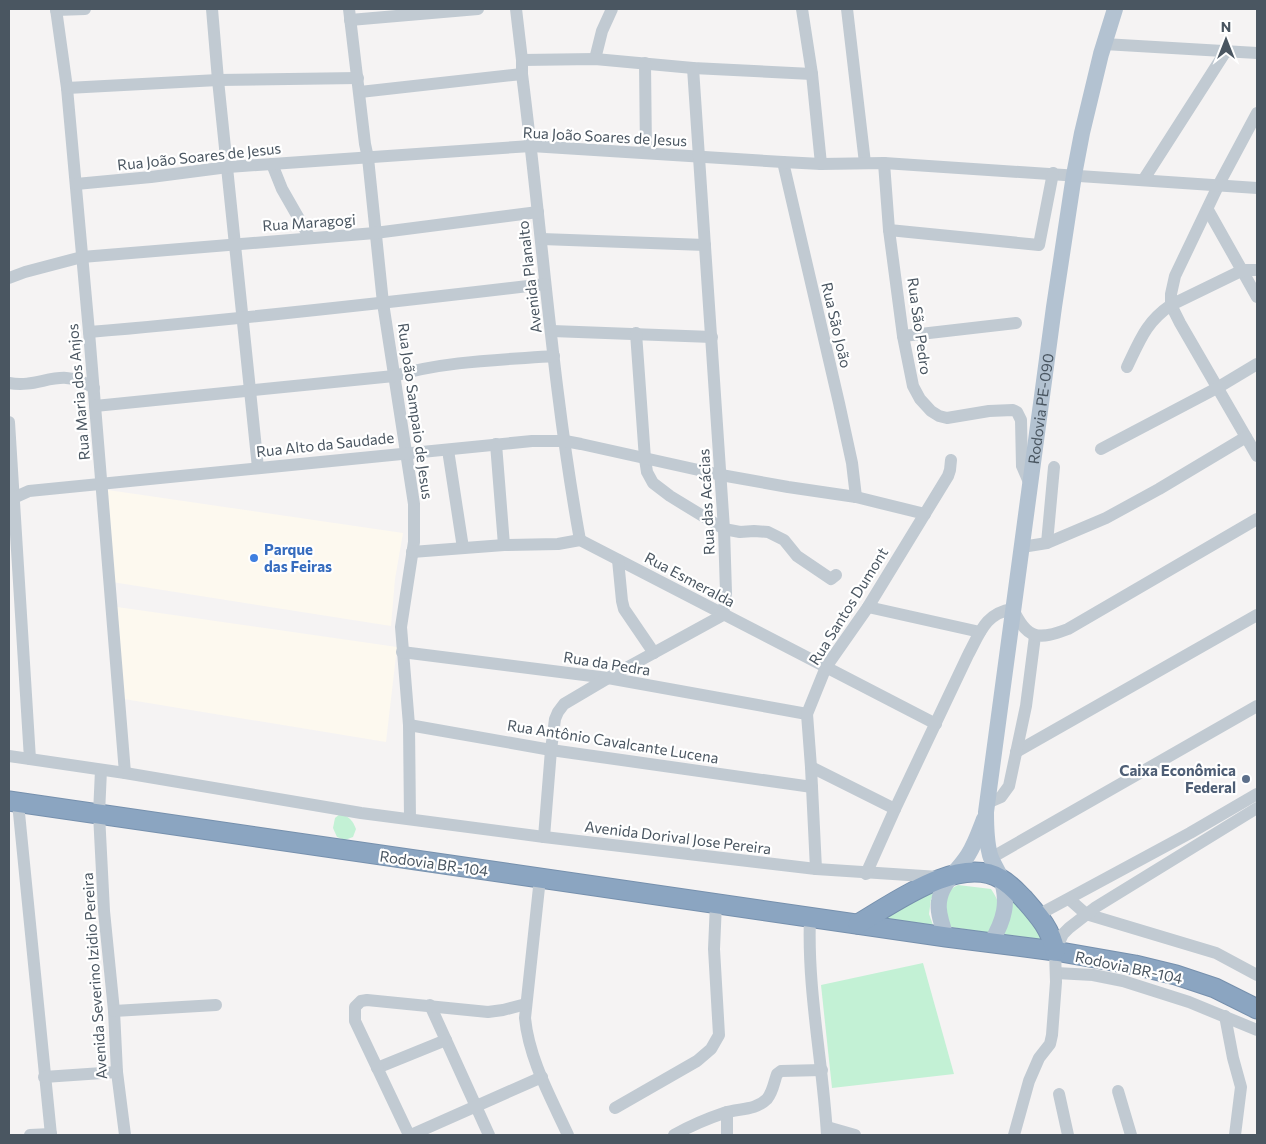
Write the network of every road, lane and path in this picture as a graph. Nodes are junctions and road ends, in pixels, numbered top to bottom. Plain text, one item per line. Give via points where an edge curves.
1 (56, 9) edge
2 (84, 9) edge
3 (212, 9) edge
4 (478, 9) edge
5 (516, 9) edge
6 (612, 9) edge
7 (802, 9) edge
8 (847, 9) edge
9 (1115, 9) edge
10 (350, 15) edge
11 (1104, 44) junction
12 (1226, 51) junction
13 (1257, 53) edge
14 (595, 59) junction
15 (522, 60) junction
16 (645, 63) junction
17 (693, 68) junction
18 (522, 74) junction
19 (812, 74) junction
20 (358, 78) junction
21 (218, 80) junction
22 (67, 88) junction
23 (360, 92) junction
24 (1257, 113) edge
25 (531, 146) junction
26 (646, 153) junction
27 (699, 157) junction
28 (368, 158) junction
29 (783, 162) junction
30 (865, 163) junction
31 (884, 163) junction
32 (272, 164) junction
33 (821, 164) junction
34 (228, 167) junction
35 (1053, 173) junction
36 (1074, 175) junction
37 (1144, 179) junction
38 (76, 184) junction
39 (1219, 184) junction
40 (1257, 188) edge
41 (1208, 210) junction
42 (538, 212) junction
43 (889, 230) junction
44 (375, 233) junction
45 (310, 238) junction
46 (542, 239) junction
47 (235, 244) junction
48 (705, 245) junction
49 (82, 257) junction
50 (1243, 270) junction
51 (1257, 270) edge
52 (9, 278) edge
53 (545, 284) junction
54 (1257, 297) edge
55 (384, 303) junction
56 (1171, 304) junction
57 (243, 319) junction
58 (1016, 323) dead end
59 (552, 331) junction
60 (90, 332) junction
61 (636, 333) junction
62 (712, 336) junction
63 (903, 336) junction
64 (554, 356) junction
65 (1257, 364) edge
66 (1127, 367) dead end
67 (394, 376) junction
68 (9, 382) edge
69 (94, 388) junction
70 (1217, 388) junction
71 (250, 391) junction
72 (95, 406) junction
73 (9, 422) edge
74 (1246, 436) junction
75 (565, 442) junction
76 (496, 444) junction
77 (1101, 449) dead end
78 (448, 450) junction
79 (407, 452) junction
80 (1257, 456) edge
81 (645, 459) junction
82 (952, 460) dead end
83 (1054, 467) dead end
84 (258, 468) junction
85 (721, 475) junction
86 (101, 483) junction
87 (1031, 486) junction
88 (856, 497) junction
89 (12, 498) edge
90 (925, 514) junction
91 (1257, 520) edge
92 (724, 529) junction
93 (580, 540) junction
94 (1046, 543) junction
95 (504, 545) junction
96 (1022, 547) junction
97 (463, 548) junction
98 (412, 552) junction
99 (618, 560) junction
100 (836, 575) dead end
101 (868, 607) junction
102 (1013, 610) junction
103 (724, 615) junction
104 (1257, 615) edge
105 (980, 632) junction
106 (1035, 636) junction
107 (402, 652) junction
108 (654, 653) junction
109 (826, 667) junction
110 (608, 678) junction
111 (1257, 706) edge
112 (806, 714) junction
113 (409, 724) junction
114 (936, 724) junction
115 (551, 750) junction
116 (1016, 752) junction
117 (9, 756) edge
118 (30, 759) junction
119 (811, 767) junction
120 (101, 770) junction
121 (125, 773) junction
122 (812, 787) junction
123 (1257, 794) edge
124 (13, 802) edge
125 (986, 807) junction
126 (895, 808) junction
127 (1257, 808) edge
128 (99, 814) junction
129 (410, 819) junction
130 (544, 837) junction
131 (991, 858) junction
132 (816, 869) junction
133 (866, 874) junction
134 (948, 876) junction
135 (540, 878) junction
136 (1000, 878) junction
137 (1069, 899) junction
138 (716, 903) junction
139 (1086, 914) junction
140 (1038, 915) junction
141 (810, 917) junction
142 (858, 924) junction
143 (946, 937) junction
144 (991, 943) junction
145 (1055, 951) junction
146 (1056, 973) junction
147 (1257, 975) edge
148 (526, 1004) junction
149 (216, 1005) dead end
150 (430, 1005) junction
151 (1257, 1009) edge
152 (114, 1011) junction
153 (1225, 1016) junction
154 (1257, 1030) edge
155 (446, 1040) junction
156 (377, 1068) junction
157 (822, 1070) junction
158 (117, 1072) junction
159 (44, 1077) junction
160 (542, 1077) junction
161 (1118, 1091) dead end
162 (1059, 1094) dead end
163 (476, 1106) junction
164 (615, 1108) dead end
165 (727, 1112) junction
166 (827, 1131) edge
167 (51, 1134) edge
168 (30, 1135) edge
169 (125, 1135) edge
170 (410, 1135) edge
171 (489, 1135) edge
172 (568, 1135) edge
173 (674, 1135) edge
174 (727, 1135) edge
175 (855, 1135) edge
176 (1014, 1135) edge
177 (1068, 1135) edge
178 (1131, 1135) edge
179 (1235, 1135) edge

1 - 2 street
1 - 22 street, Rua Maria dos Anjos
3 - 21 street
4 - 10 street
5 - 15 street, Avenida Planalto
6 - 14 street
7 - 19 street
8 - 30 street
9 - 11 main road, Rodovia PE-090
10 - 20 street, Rua João Sampaio de Jesus
11 - 12 street
11 - 36 main road, Rodovia PE-090
12 - 13 street
12 - 37 street
14 - 15 street
14 - 16 street
15 - 18 street, Avenida Planalto
16 - 17 street
16 - 26 street
17 - 19 street
17 - 27 street, Rua das Acácias
18 - 23 street
18 - 25 street, Avenida Planalto
19 - 33 street
20 - 21 street
20 - 23 street, Rua João Sampaio de Jesus
21 - 22 street
21 - 34 street
22 - 38 street, Rua Maria dos Anjos
23 - 28 street, Rua João Sampaio de Jesus
24 - 39 street
25 - 26 street, Rua João Soares de Jesus
25 - 28 street, Rua João Soares de Jesus
25 - 42 street, Avenida Planalto
26 - 27 street, Rua João Soares de Jesus
27 - 29 street, Rua João Soares de Jesus
27 - 48 street, Rua das Acácias
28 - 32 street, Rua João Soares de Jesus
28 - 44 street, Rua João Sampaio de Jesus
29 - 33 street, Rua João Soares de Jesus
29 - 88 street, Rua São João via 839,403
30 - 31 street, Rua João Soares de Jesus
30 - 33 street, Rua João Soares de Jesus
31 - 35 street, Rua João Soares de Jesus
31 - 43 street, Rua São Pedro
32 - 34 street, Rua João Soares de Jesus
32 - 45 street via 282,189
34 - 38 street, Rua João Soares de Jesus
34 - 47 street
35 - 36 street, Rua João Soares de Jesus
35 - 43 street via 1040,246
36 - 37 street, Rua João Soares de Jesus
36 - 87 main road, Rodovia PE-090
37 - 39 street, Rua João Soares de Jesus
38 - 49 street, Rua Maria dos Anjos
39 - 40 street, Rua João Soares de Jesus
39 - 41 street
41 - 50 street
41 - 56 street via 1180,263 1172,286
42 - 44 street, Rua Maragogi
42 - 46 street, Avenida Planalto
43 - 63 street, Rua São Pedro
44 - 45 street, Rua Maragogi
44 - 55 street, Rua João Sampaio de Jesus
45 - 47 street, Rua Maragogi
46 - 48 street
46 - 53 street, Avenida Planalto
47 - 49 street, Rua Maragogi
47 - 57 street
48 - 62 street, Rua das Acácias
49 - 52 street, Rua Maragogi
49 - 60 street, Rua Maria dos Anjos
50 - 51 street
50 - 54 street
50 - 56 street
53 - 55 street
53 - 59 street, Avenida Planalto
55 - 57 street
55 - 67 street, Rua João Sampaio de Jesus
56 - 66 street via 1150,322
56 - 70 street
57 - 60 street
57 - 71 street
58 - 63 street
59 - 61 street
59 - 64 street, Avenida Planalto
60 - 69 street, Rua Maria dos Anjos
61 - 62 street
61 - 81 street
62 - 85 street, Rua das Acácias
63 - 87 street, Rua São Pedro via 913,386 931,411 947,418 1013,410 1020,415 1022,466
64 - 67 street via 447,365
64 - 75 street, Avenida Planalto
65 - 70 street
67 - 71 street
67 - 79 street, Rua João Sampaio de Jesus
68 - 69 street via 71,377
69 - 72 street, Rua Maria dos Anjos
70 - 74 street
70 - 77 street
71 - 72 street
71 - 84 street
72 - 86 street, Rua Maria dos Anjos
73 - 89 street
74 - 80 street
74 - 94 street via 1106,518
75 - 76 street, Rua Alto da Saudade
75 - 81 street, Rua Alto da Saudade
75 - 93 street, Avenida Planalto
76 - 78 street, Rua Alto da Saudade
76 - 95 street
78 - 79 street, Rua Alto da Saudade
78 - 97 street
79 - 84 street, Rua Alto da Saudade
79 - 98 street, Rua João Sampaio de Jesus via 414,504
81 - 85 street, Rua Alto da Saudade
81 - 92 street via 653,483
82 - 90 street, Rua Santos Dumont via 948,476
83 - 94 street
84 - 86 street, Rua Alto da Saudade
85 - 88 street, Rua Alto da Saudade
85 - 92 street, Rua das Acácias
86 - 89 street, Rua Alto da Saudade via 29,490
86 - 121 street, Rua Maria dos Anjos
87 - 96 main road, Rodovia PE-090
88 - 90 street, Rua Alto da Saudade
89 - 118 street
90 - 101 street, Rua Santos Dumont
91 - 106 street via 1068,629 1054,635
92 - 100 street via 768,532 784,540 806,564 831,579
92 - 103 street, Rua das Acácias
93 - 95 street via 558,544
93 - 99 street, Rua Esmeralda
94 - 96 street
95 - 97 street
96 - 102 main road, Rodovia PE-090
97 - 98 street
98 - 107 street, Rua João Sampaio de Jesus via 401,627
99 - 103 street, Rua Esmeralda
99 - 108 street via 624,609
101 - 105 street
101 - 109 street, Rua Santos Dumont
102 - 105 street via 996,614
102 - 106 street via 1025,630
102 - 125 main road, Rodovia PE-090
103 - 108 street
103 - 109 street, Rua Esmeralda
104 - 116 street
105 - 114 street
106 - 116 street
107 - 110 street, Rua da Pedra
107 - 113 street, Rua João Sampaio de Jesus
108 - 110 street
109 - 112 street, Rua Santos Dumont
109 - 114 street, Rua Esmeralda
110 - 112 street, Rua da Pedra
110 - 115 street via 564,704 555,719
111 - 131 street
112 - 119 street, Rua Santos Dumont
113 - 115 street, Rua Antônio Cavalcante Lucena
113 - 129 street, Rua João Sampaio de Jesus
114 - 126 street
115 - 122 street, Rua Antônio Cavalcante Lucena
115 - 130 street
116 - 125 street via 1009,786 1001,797
117 - 118 street, Avenida Dorival Jose Pereira
118 - 120 street, Avenida Dorival Jose Pereira
119 - 122 street, Rua Santos Dumont
119 - 126 street
120 - 121 street, Avenida Dorival Jose Pereira
120 - 128 street, Avenida Severino Izidio Pereira
121 - 129 street, Avenida Dorival Jose Pereira
122 - 132 street, Rua Santos Dumont
123 - 137 street
124 - 128 highway, Rodovia BR-104
124 - 159 street
125 - 131 main road, Rodovia PE-090
125 - 134 main road, Rodovia PE-090 via 967,856
126 - 133 street
127 - 139 street
128 - 135 highway, Rodovia BR-104
128 - 152 street, Avenida Severino Izidio Pereira
129 - 130 street, Avenida Dorival Jose Pereira
130 - 132 street, Avenida Dorival Jose Pereira
131 - 136 main road, Rodovia PE-090
132 - 133 street, Avenida Dorival Jose Pereira
133 - 134 street, Avenida Dorival Jose Pereira
134 - 136 highway, Rodovia BR-104 via 984,872
134 - 142 highway, Rodovia BR-104
134 - 143 main road, Rodovia PE-090 via 938,904
135 - 138 highway, Rodovia BR-104
135 - 148 street
136 - 140 highway, Rodovia BR-104
136 - 144 main road, Rodovia PE-090 via 1004,910
137 - 139 street
137 - 140 street
138 - 141 highway, Rodovia BR-104
138 - 164 street via 716,1042 697,1060
139 - 145 street via 1063,934
139 - 147 street via 1216,953
140 - 145 highway, Rodovia BR-104 via 1052,935
141 - 142 highway, Rodovia BR-104
141 - 157 street via 812,986
142 - 143 highway, Rodovia BR-104
143 - 144 highway, Rodovia BR-104
144 - 145 highway, Rodovia BR-104
145 - 146 street
145 - 151 highway, Rodovia BR-104 via 1176,975 1214,988
146 - 153 street via 1123,981
146 - 176 street via 1050,1044 1030,1081
148 - 150 street via 488,1012
148 - 160 street via 527,1037
149 - 152 street
150 - 155 street
150 - 156 street via 367,1000 358,1003 355,1021
152 - 158 street, Avenida Severino Izidio Pereira
153 - 154 street
153 - 179 street via 1241,1087
155 - 156 street
155 - 163 street
156 - 170 street
157 - 165 street via 781,1071 766,1100 745,1110
157 - 166 street
158 - 159 street
158 - 169 street, Avenida Severino Izidio Pereira
159 - 167 street
160 - 163 street
160 - 172 street
161 - 178 street
162 - 177 street
163 - 170 street
163 - 171 street
165 - 173 street
165 - 174 street
166 - 175 street
167 - 168 street

